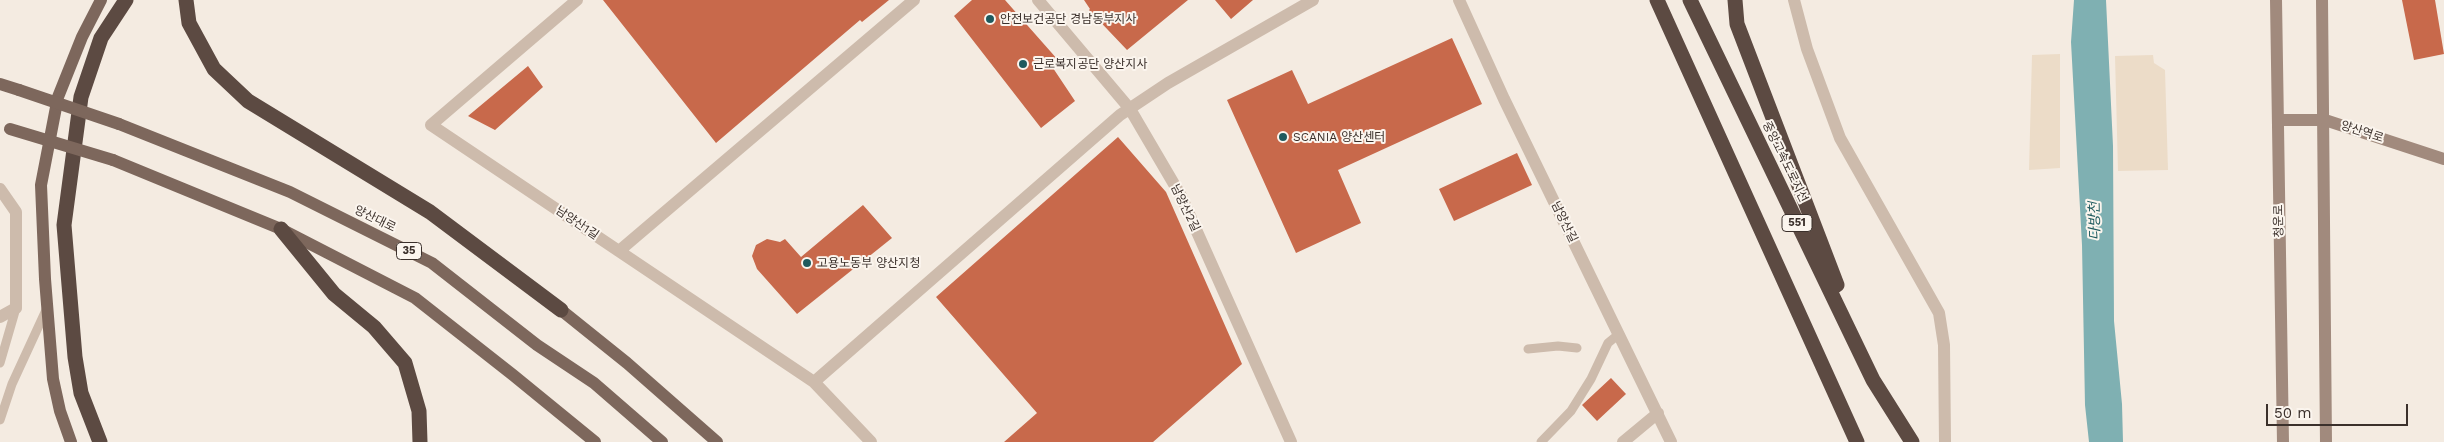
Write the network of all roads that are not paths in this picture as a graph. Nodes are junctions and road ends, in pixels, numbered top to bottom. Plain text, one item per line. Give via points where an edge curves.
1 (101, 0) edge
2 (126, 0) edge
3 (186, 0) edge
4 (577, 0) edge
5 (914, 0) edge
6 (1038, 0) edge
7 (1314, 0) edge
8 (1459, 0) edge
9 (1657, 0) edge
10 (1690, 0) edge
11 (1735, 0) edge
12 (1794, 0) edge
13 (2276, 0) edge
14 (2322, 0) edge
15 (0, 84) edge
16 (1130, 109) junction
17 (2278, 120) junction
18 (2325, 120) junction
19 (5, 127) edge
20 (2444, 159) edge
21 (0, 189) edge
22 (281, 229) junction
23 (619, 251) junction
24 (16, 308) junction
25 (47, 308) junction
26 (562, 310) joint
27 (0, 317) edge
28 (1619, 334) junction
29 (1578, 348) dead end
30 (1528, 349) dead end
31 (0, 364) edge
32 (1872, 380) junction
33 (814, 382) junction
34 (1658, 413) junction
35 (0, 420) edge
36 (71, 442) edge
37 (100, 442) edge
38 (420, 442) edge
39 (595, 442) edge
40 (662, 442) edge
41 (717, 442) edge
42 (871, 442) edge
43 (1290, 442) edge
44 (1541, 442) edge
45 (1623, 442) edge
46 (1671, 442) edge
47 (1857, 442) edge
48 (1912, 442) edge
49 (1945, 442) edge
50 (2284, 442) edge
51 (2326, 442) edge

1 - 25 main road via 58,97 41,185
2 - 37 highway via 101,38 81,97 64,226 80,393
3 - 26 highway via 189,23 214,69 248,101 430,212
4 - 23 street, 남양산1길 via 431,125
5 - 23 street
6 - 16 street, 남양산2길
7 - 16 street via 1168,83
8 - 28 street, 남양산길
9 - 47 highway
10 - 32 highway, 중앙고속도로지선 / 551
11 - 32 highway via 1738,24
12 - 49 street via 1840,138 1939,313 1944,345
13 - 17 main road, 청운로
14 - 18 main road
15 - 40 main road, 양산대로 / 35, bridge via 119,124 290,192 432,263 594,384
16 - 33 street
16 - 43 street, 남양산2길 via 1181,196
17 - 18 main road, 양산역로
17 - 50 main road, 청운로
18 - 20 main road, 양산역로
18 - 51 main road
19 - 22 main road, bridge via 113,160
21 - 24 street via 16,212
22 - 38 highway via 334,294 374,327 405,364 419,411
22 - 39 main road via 415,298
23 - 33 street, 남양산1길
24 - 27 street
24 - 31 lane
25 - 35 lane via 12,384
25 - 36 main road via 54,379 60,411
26 - 41 main road
28 - 34 street, 남양산길
28 - 44 lane via 1608,343 1571,411
29 - 30 lane
32 - 48 highway, 중앙고속도로지선 / 551
33 - 42 street, 남양산1길
34 - 45 street
34 - 46 street, 남양산길

